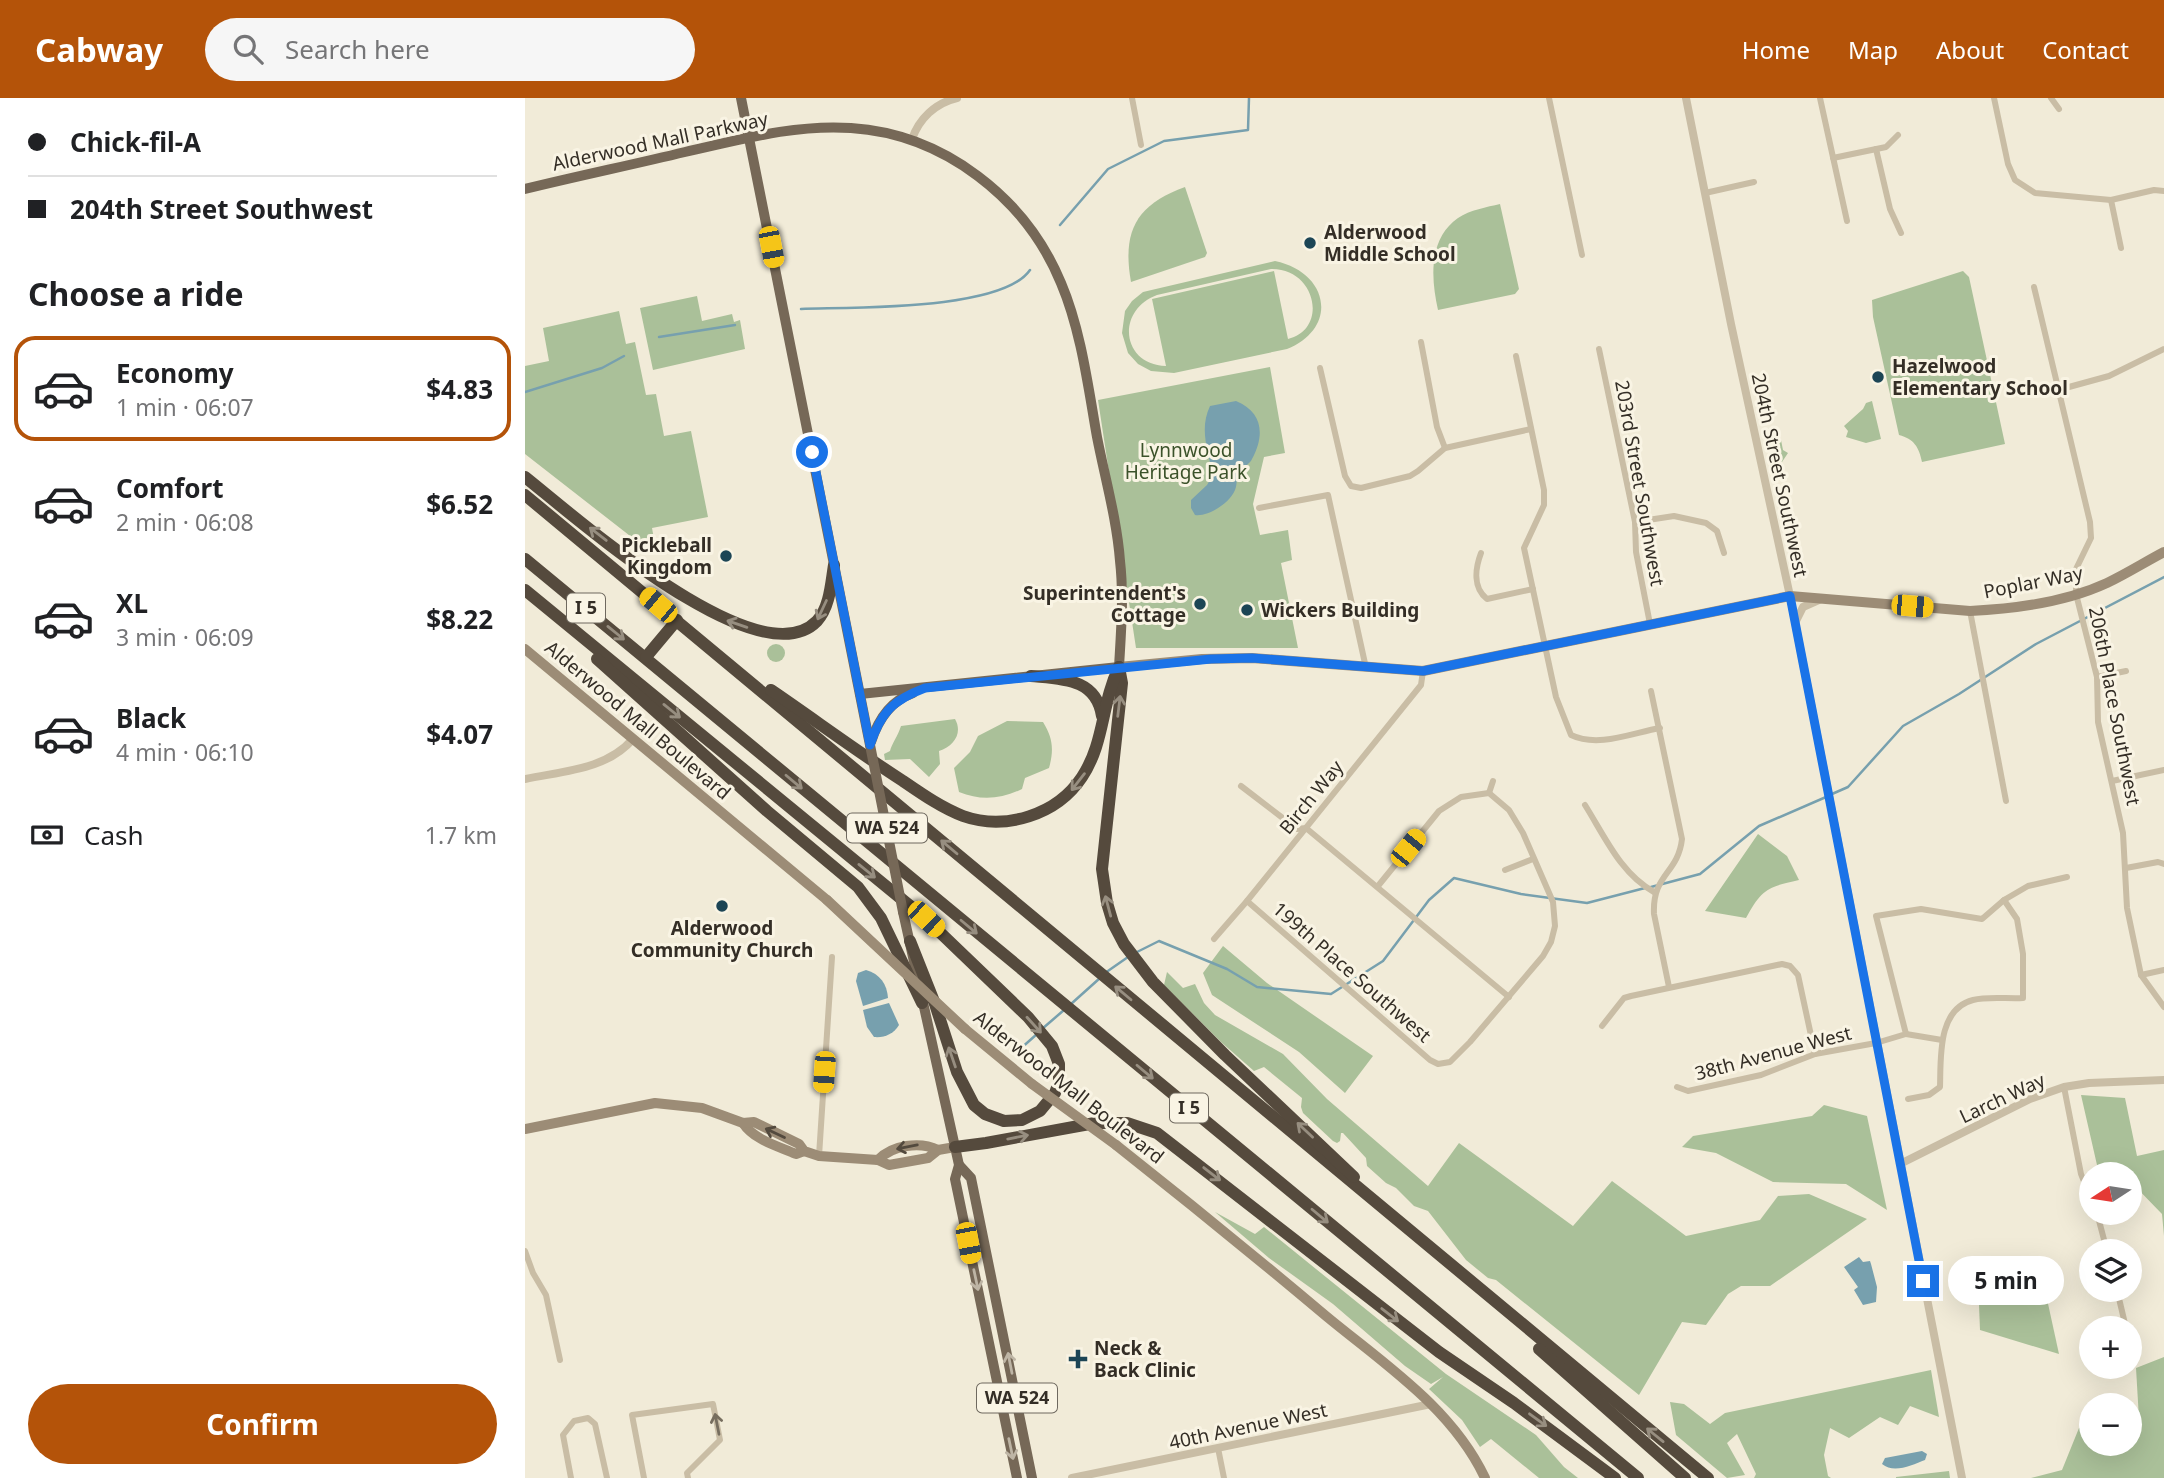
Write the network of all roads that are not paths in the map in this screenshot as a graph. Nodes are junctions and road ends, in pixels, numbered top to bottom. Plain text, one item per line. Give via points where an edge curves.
1 (741, 98) edge
2 (957, 98) edge
3 (1132, 98) edge
4 (1549, 98) edge
5 (1686, 98) edge
6 (1820, 98) edge
7 (1994, 98) edge
8 (2051, 98) edge
9 (2059, 109) dead end
10 (1898, 135) dead end
11 (748, 138) junction
12 (912, 139) junction
13 (1141, 145) dead end
14 (1876, 149) junction
15 (1833, 158) junction
16 (1754, 182) dead end
17 (525, 189) edge
18 (2164, 191) edge
19 (1705, 193) junction
20 (2111, 200) junction
21 (1847, 221) dead end
22 (1901, 233) dead end
23 (2121, 248) dead end
24 (1582, 255) dead end
25 (2033, 287) dead end
26 (1422, 342) dead end
27 (1599, 349) dead end
28 (2164, 349) edge
29 (1516, 356) dead end
30 (1319, 368) dead end
31 (2058, 390) junction
32 (1531, 429) junction
33 (1445, 448) junction
34 (525, 477) edge
35 (525, 495) edge
36 (1259, 508) dead end
37 (1635, 522) junction
38 (2164, 552) edge
39 (1481, 553) dead end
40 (1724, 553) dead end
41 (525, 559) edge
42 (834, 565) junction
43 (1532, 589) junction
44 (525, 591) edge
45 (2076, 594) junction
46 (1790, 596) junction
47 (1822, 598) junction
48 (1970, 611) junction
49 (677, 620) junction
50 (1650, 624) junction
51 (1795, 624) junction
52 (1544, 645) junction
53 (710, 648) junction
54 (525, 649) edge
55 (646, 657) junction
56 (1119, 667) junction
57 (1366, 668) junction
58 (1423, 671) junction
59 (2126, 671) dead end
60 (1031, 676) junction
61 (2097, 677) junction
62 (925, 688) junction
63 (1651, 691) dead end
64 (860, 694) junction
65 (1103, 719) junction
66 (1660, 728) junction
67 (633, 739) junction
68 (870, 745) junction
69 (2164, 770) edge
70 (525, 779) edge
71 (1493, 781) dead end
72 (2112, 781) junction
73 (1241, 786) dead end
74 (1489, 793) junction
75 (2006, 801) dead end
76 (1585, 805) dead end
77 (1306, 828) junction
78 (1533, 859) junction
79 (2164, 864) edge
80 (2126, 868) junction
81 (1505, 870) dead end
82 (2067, 877) dead end
83 (1378, 886) junction
84 (1654, 892) junction
85 (2004, 900) junction
86 (1247, 901) junction
87 (1214, 939) dead end
88 (910, 941) junction
89 (832, 957) dead end
90 (2164, 970) edge
91 (2141, 975) junction
92 (1669, 987) junction
93 (1509, 997) junction
94 (922, 1003) junction
95 (2164, 1007) edge
96 (1602, 1026) dead end
97 (1906, 1034) junction
98 (1942, 1040) junction
99 (1877, 1043) junction
100 (1815, 1054) junction
101 (2164, 1080) edge
102 (1677, 1087) dead end
103 (2064, 1087) junction
104 (1908, 1099) dead end
105 (525, 1129) edge
106 (955, 1147) junction
107 (819, 1156) junction
108 (1900, 1164) junction
109 (2079, 1164) edge
110 (959, 1166) junction
111 (1406, 1230) junction
112 (525, 1251) edge
113 (560, 1360) dead end
114 (1431, 1404) junction
115 (1218, 1448) junction
116 (571, 1478) edge
117 (607, 1478) edge
118 (644, 1478) edge
119 (688, 1478) edge
120 (1017, 1478) edge
121 (1032, 1478) edge
122 (1072, 1478) edge
123 (1224, 1478) edge
124 (1485, 1478) edge
125 (1615, 1478) edge
126 (1637, 1478) edge
127 (1685, 1478) edge
128 (1708, 1478) edge
129 (1962, 1478) edge

1 - 11 main road, WA 524
2 - 12 street via 925,116
3 - 13 street
4 - 24 street
5 - 19 street, 204th Street Southwest
6 - 15 street
7 - 20 street via 2015,180 2035,193
8 - 9 street
10 - 14 street via 1886,147
11 - 12 main road, Alderwood Mall Parkway via 814,127 852,128
11 - 17 main road, Alderwood Mall Parkway
11 - 42 main road, WA 524
12 - 56 main road, Alderwood Mall Parkway via 959,163 1003,197 1048,255 1062,285 1120,558
14 - 15 street
14 - 22 street via 1890,209
15 - 21 street
16 - 19 street
18 - 20 street
19 - 46 street, 204th Street Southwest
20 - 23 street
25 - 31 street, 206th Place Southwest
26 - 33 street
27 - 37 street, 203rd Street Southwest
28 - 31 street via 2109,376
29 - 32 street
30 - 33 street via 1351,486 1361,488 1410,475
31 - 45 street, 206th Place Southwest via 2091,531 2076,569
32 - 33 street
32 - 43 street via 1544,491 1544,505 1524,548
42 -> 34 highway via 827,603 817,622 792,633 749,628 723,619 673,590
35 - 49 highway, I 5
36 - 57 street via 1328,495
37 - 40 street via 1674,516 1706,523 1717,531
37 - 50 street, 203rd Street Southwest
38 - 45 main road, Poplar Way
39 - 43 street via 1477,582 1487,599
41 -> 55 highway, I 5
42 - 64 main road, WA 524
43 - 52 street
44 -> 88 highway via 926,919 1028,1017 1052,1046 1059,1064 1055,1093 1040,1111 1022,1120 1004,1121 974,1105 957,1072
44 - 94 highway via 653,710 858,887 891,936
45 - 48 main road, Poplar Way via 2018,607
45 - 61 street, 206th Place Southwest
46 - 47 main road, Poplar Way
46 - 50 main road, Poplar Way
46 - 51 street, 204th Street Southwest
47 - 48 main road, Poplar Way
47 - 51 street via 1803,607
48 - 75 street
49 - 53 highway, I 5
49 - 55 highway
50 - 52 main road, Poplar Way
51 - 99 street, 204th Street Southwest
52 - 58 main road, Poplar Way
52 - 66 street via 1571,735 1594,741
65 -> 53 highway via 1090,764 1056,803 1016,820 979,820 924,795
111 -> 53 highway, I 5
54 - 67 main road, Alderwood Mall Boulevard
55 -> 126 highway, I 5
56 - 57 main road, Poplar Way via 1252,658
56 - 60 main road, Poplar Way
56 - 65 highway via 1109,686
111 -> 56 highway via 1153,982 1118,934 1102,869 1122,682
57 - 58 main road, Poplar Way
58 - 77 street, Birch Way via 1422,685
59 - 61 street
60 - 62 main road, Poplar Way
60 - 65 highway via 1084,685 1098,700
61 - 72 street, 206th Place Southwest via 2098,723
62 - 64 main road, Poplar Way
62 - 68 main road via 895,702 882,716
63 - 66 street
64 - 68 main road, WA 524
66 - 84 street via 1682,839 1677,859
67 - 70 street via 596,765
67 - 114 main road, Alderwood Mall Boulevard, bridge via 827,900 965,1029 1223,1230
68 - 88 main road, WA 524, bridge
69 - 72 street
71 - 74 street
72 - 80 street, 206th Place Southwest
73 - 77 street via 1297,829
74 - 78 street via 1509,810
74 - 83 street via 1461,797 1439,811
76 - 84 street via 1627,872
77 - 83 street
77 - 86 street, Birch Way
78 - 81 street
78 - 93 street via 1553,902 1555,926 1543,956
79 - 80 street
80 - 91 street, 206th Place Southwest via 2126,908
82 - 85 street via 2028,886
83 - 93 street
84 - 92 street
85 - 97 street via 1982,919 1921,909 1876,916
85 - 98 street via 2017,919 2024,998 1974,1000 1961,1005
86 - 87 street, Birch Way
86 - 93 street, 199th Place Southwest via 1438,1064 1450,1062
88 - 94 main road, WA 524
89 - 107 street
90 - 91 street
91 - 95 street, 206th Place Southwest
92 - 96 street via 1624,998
92 - 100 street via 1774,965 1790,966 1800,983
94 - 106 main road, WA 524
97 - 98 street
97 - 99 street, 38th Avenue West
98 - 104 street via 1940,1087 1929,1095
99 - 100 street, 38th Avenue West
99 - 108 street, 204th Street Southwest
100 - 102 street, 38th Avenue West via 1761,1075 1688,1091
101 - 103 street, Larch Way
103 - 108 street, Larch Way
103 - 109 street
105 - 107 main road via 655,1102 702,1108 743,1123 749,1132 796,1154 804,1151
106 - 107 main road via 938,1150 928,1158 889,1165 878,1160
106 - 110 main road, WA 524
106 -> 125 highway via 1095,1123 1127,1123 1157,1133 1430,1345
108 - 129 street, 204th Street Southwest
110 -> 120 main road, WA 524 via 955,1178
121 -> 110 main road, WA 524 via 971,1178
111 - 127 highway
128 -> 111 highway, I 5
112 - 113 street via 546,1295
114 - 115 street, 40th Avenue West
114 - 124 main road, Alderwood Mall Boulevard via 1461,1438
115 - 122 street, 40th Avenue West
115 - 123 street
116 - 117 street via 563,1435 574,1421 585,1418 594,1424
119 -> 118 street via 720,1440 713,1404 632,1415

